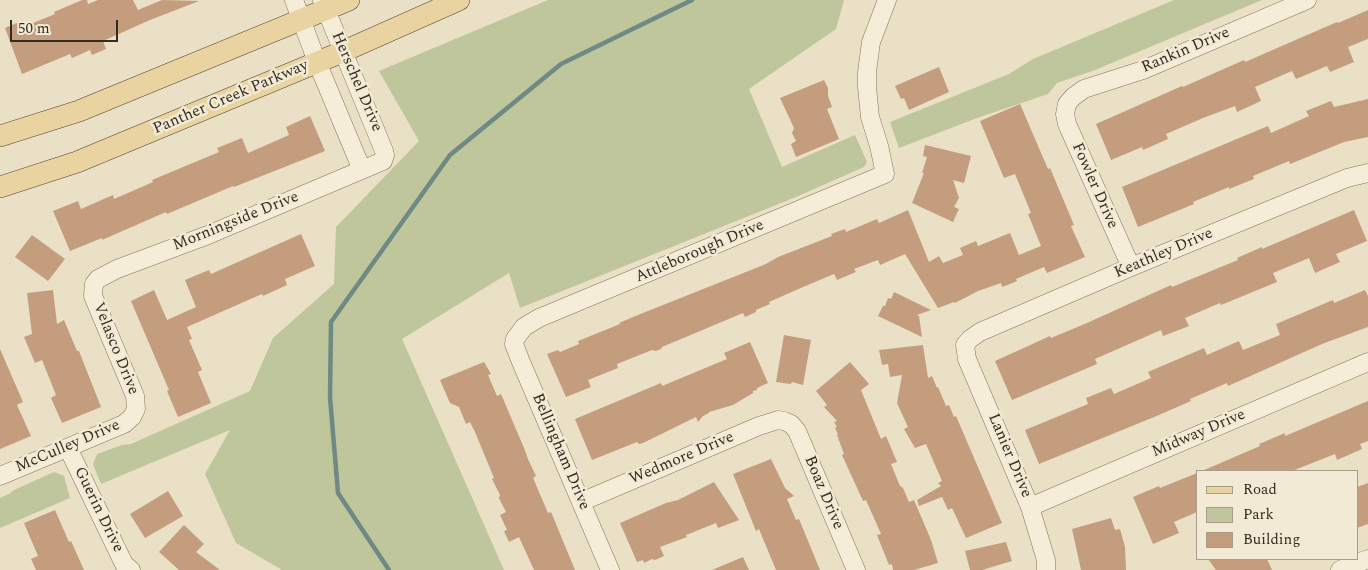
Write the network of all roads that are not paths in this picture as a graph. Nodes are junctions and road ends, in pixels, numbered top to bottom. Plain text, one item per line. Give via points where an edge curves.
1 (349, 0) edge
2 (459, 0) edge
3 (887, 0) edge
4 (1308, 0) edge
5 (324, 5) edge
6 (298, 9) edge
7 (342, 52) junction
8 (317, 62) junction
9 (1067, 104) joint
10 (0, 136) edge
11 (380, 163) joint
12 (362, 170) junction
13 (1368, 173) edge
14 (0, 187) edge
15 (1131, 267) junction
16 (94, 284) joint
17 (518, 334) joint
18 (965, 345) joint
19 (1368, 362) edge
20 (134, 414) joint
21 (784, 421) joint
22 (68, 448) junction
23 (0, 476) edge
24 (581, 502) junction
25 (1030, 507) junction
26 (1368, 559) edge
27 (131, 570) edge
28 (610, 570) edge
29 (856, 570) edge
30 (1046, 570) edge
31 (1340, 570) edge

1 - 5 main road
2 - 7 main road, Panther Creek Parkway
3 - 17 street, Attleborough Drive via 872,42 867,79 870,117 885,174 539,318
4 - 9 street, Rankin Drive via 1142,70 1084,89
5 - 6 main road
5 - 7 street, Herschel Drive
6 - 8 street, Herschel Drive
6 - 10 main road via 79,111
7 - 8 main road, Panther Creek Parkway
7 - 11 street, Herschel Drive via 384,151 384,159
8 - 12 street, Herschel Drive
8 - 14 main road, Panther Creek Parkway via 77,162
9 - 15 street, Fowler Drive via 1066,124
11 - 12 street, Morningside Drive
12 - 16 street, Morningside Drive via 106,274
13 - 15 street, Keathley Drive via 1347,178
15 - 18 street, Keathley Drive via 980,332
16 - 20 street, Velasco Drive via 93,296 135,396
17 - 24 street, Bellingham Drive via 514,344 516,350
18 - 25 street, Lanier Drive
19 - 25 street, Midway Drive
20 - 22 street, McCulley Drive via 124,424
21 - 24 street, Wedmore Drive via 759,426
21 - 29 street, Boaz Drive via 797,431
22 - 23 street, McCulley Drive
22 - 27 street, Guerin Drive via 124,564
24 - 28 street, Bellingham Drive
25 - 30 street, Lanier Drive
26 - 31 street

